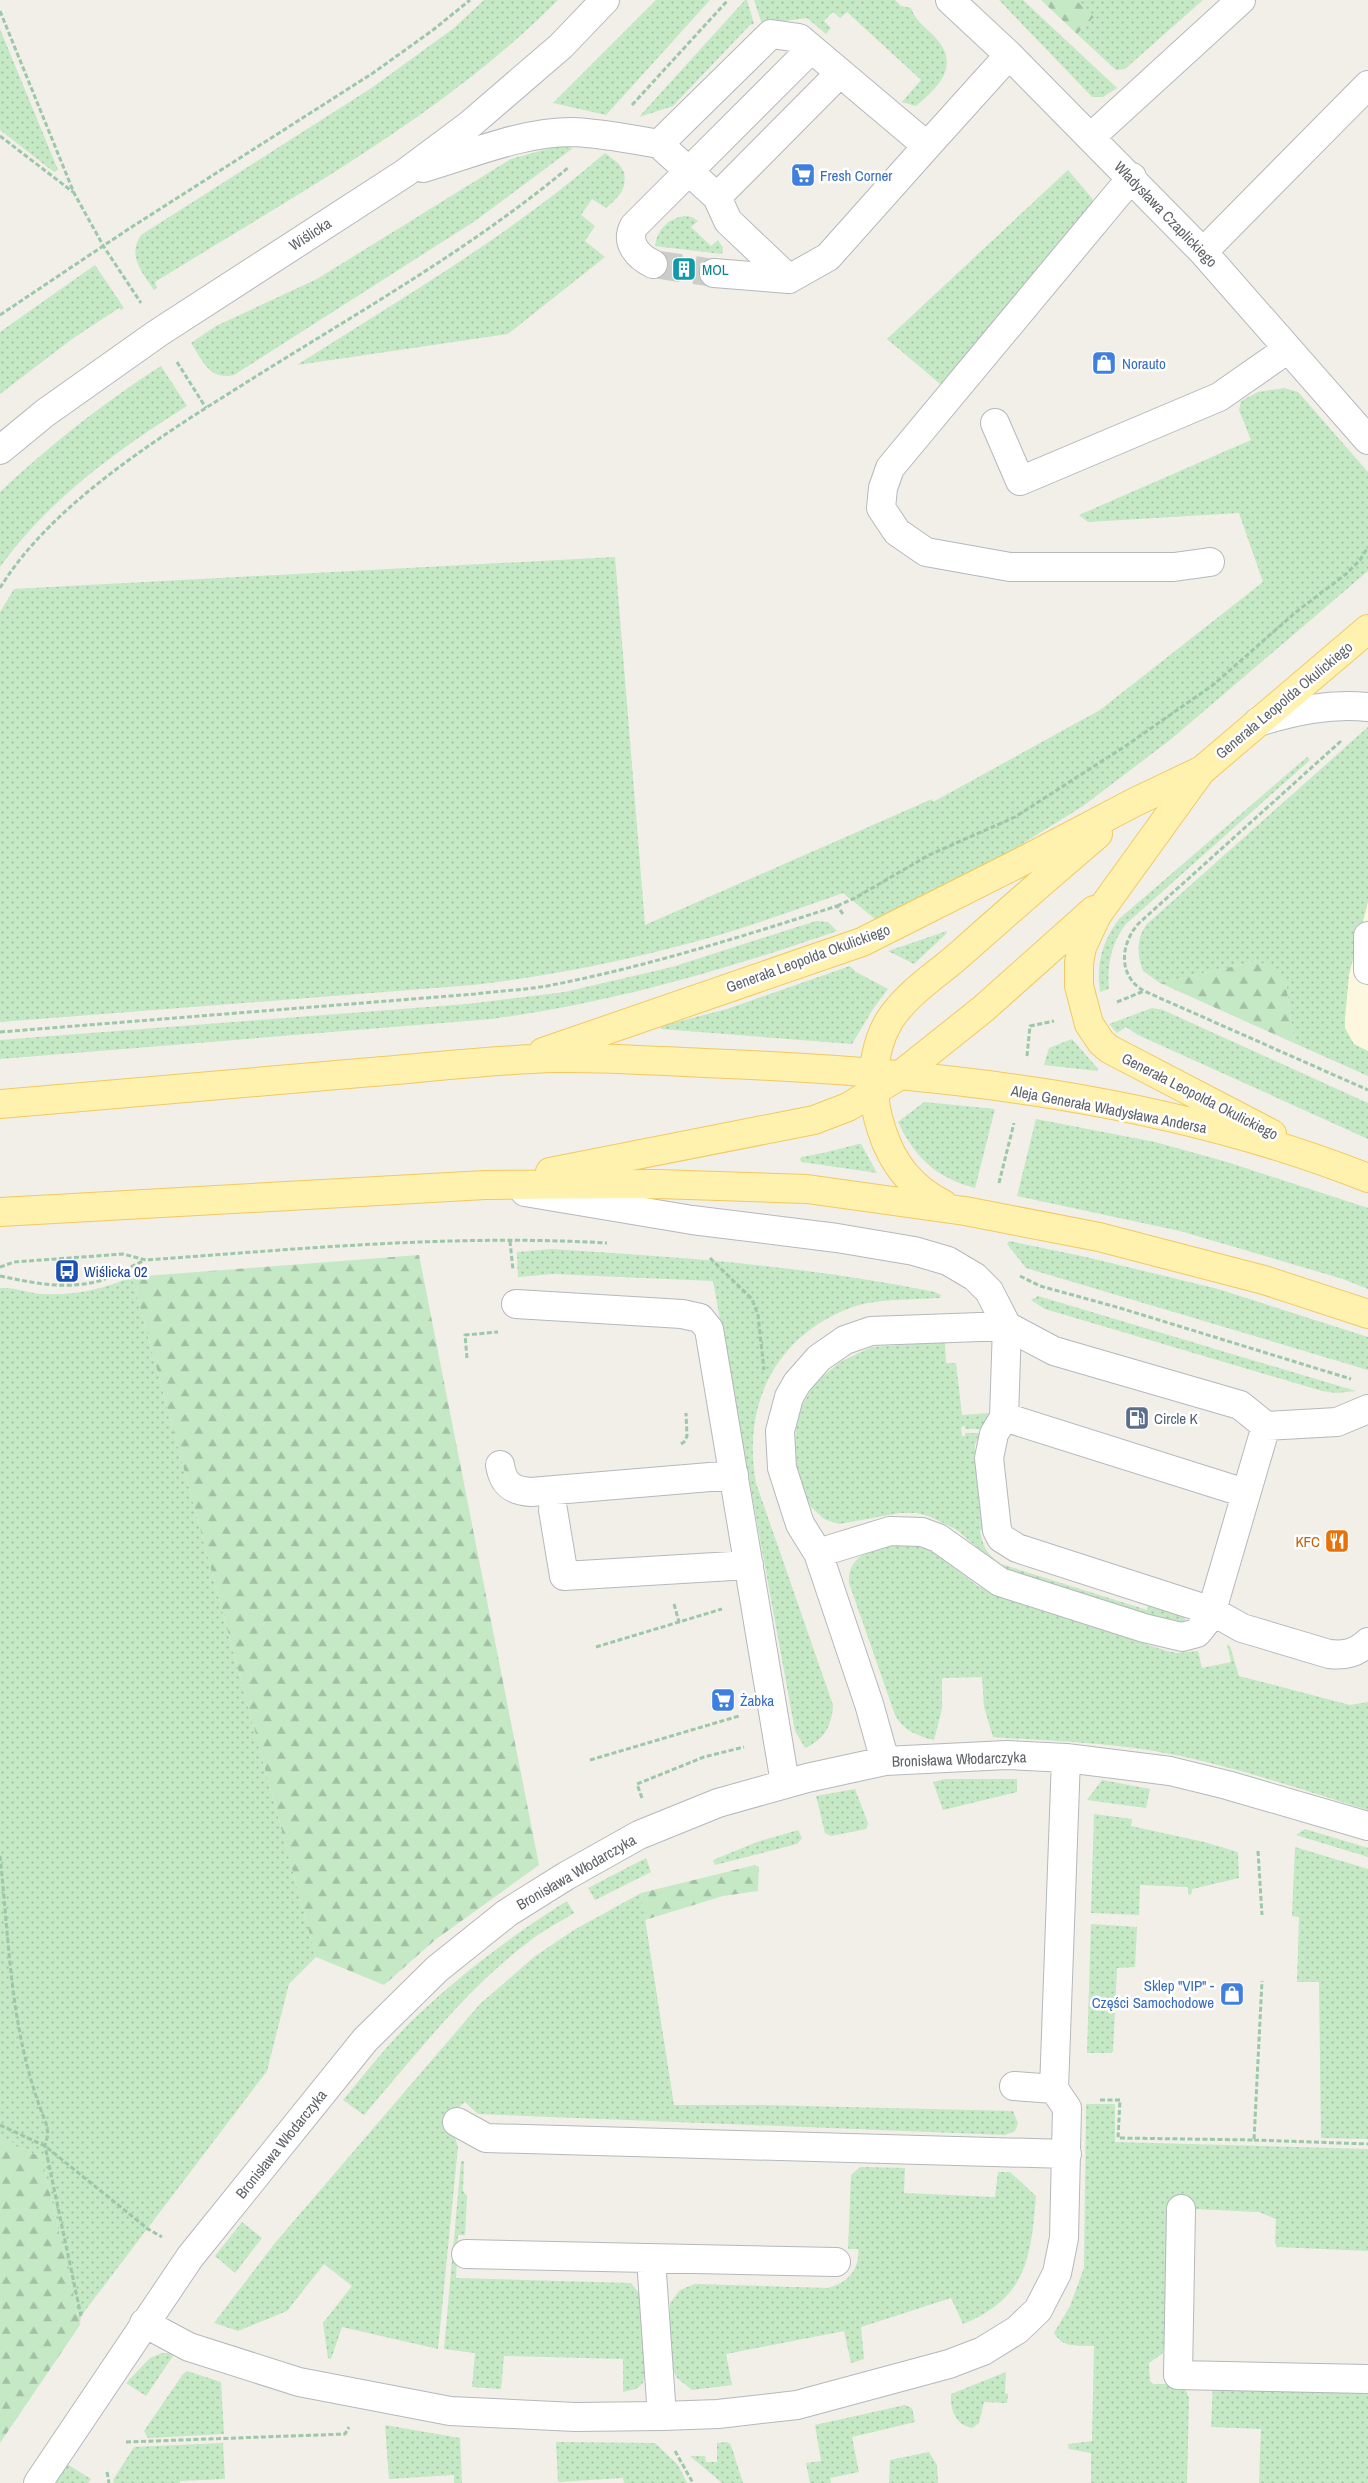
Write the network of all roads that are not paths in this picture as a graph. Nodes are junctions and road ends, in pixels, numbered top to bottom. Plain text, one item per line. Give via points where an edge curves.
1 (605, 0) edge
2 (950, 0) edge
3 (1241, 0) edge
4 (811, 49) junction
5 (1009, 55) junction
6 (840, 73) junction
7 (1368, 85) edge
8 (1090, 137) junction
9 (659, 144) junction
10 (927, 146) junction
11 (687, 172) junction
12 (405, 173) junction
13 (1132, 177) junction
14 (717, 197) junction
15 (1203, 252) junction
16 (653, 264) tunnel mouth
17 (714, 273) tunnel mouth
18 (789, 279) junction
19 (1288, 349) junction
20 (995, 423) dead end
21 (1368, 440) edge
22 (0, 450) edge
23 (1210, 562) dead end
24 (1368, 629) edge
25 (1368, 707) edge
26 (1258, 722) junction
27 (1200, 771) junction
28 (1134, 802) junction
29 (1108, 898) junction
30 (1368, 936) edge
31 (1368, 970) edge
32 (523, 1059) junction
33 (882, 1081) junction
34 (0, 1104) edge
35 (1331, 1164) junction
36 (1368, 1178) edge
37 (485, 1185) junction
38 (965, 1211) junction
39 (0, 1212) edge
40 (515, 1291) road end
41 (1368, 1314) edge
42 (1007, 1326) junction
43 (1368, 1409) edge
44 (1004, 1417) junction
45 (1266, 1426) junction
46 (500, 1465) dead end
47 (734, 1475) junction
48 (1245, 1493) junction
49 (553, 1510) dead end
50 (818, 1553) junction
51 (749, 1565) junction
52 (1212, 1611) junction
53 (1368, 1642) edge
54 (1066, 1758) junction
55 (885, 1761) junction
56 (786, 1783) junction
57 (1368, 1826) edge
58 (1014, 2086) dead end
59 (1054, 2089) junction
60 (457, 2122) dead end
61 (1067, 2154) junction
62 (1181, 2209) dead end
63 (466, 2254) dead end
64 (651, 2259) junction
65 (836, 2262) dead end
66 (144, 2324) junction
67 (1368, 2379) edge
68 (662, 2416) junction
69 (38, 2483) edge

1 - 12 street, Wiślicka via 518,83
2 - 5 street, Władysława Czaplickiego
3 - 8 street
4 - 6 street
4 - 9 street via 799,38 770,34
4 - 11 street
5 - 8 street, Władysława Czaplickiego
5 - 10 street
6 - 10 street
6 - 14 street
7 - 15 street
8 - 13 street, Władysława Czaplickiego
9 - 11 street
9 - 12 street via 571,132 533,135
10 - 18 street via 828,257
11 - 14 street
11 - 16 street via 632,230 632,244 637,254
12 - 22 street, Wiślicka via 158,333 45,413
13 - 15 street, Władysława Czaplickiego
13 - 23 street via 890,468 881,508 897,532 926,552 972,561 1010,567 1174,567
14 - 18 street via 728,221
15 - 19 street, Władysława Czaplickiego
17 - 18 street
19 - 20 street via 1219,397 1020,481
19 - 21 street, Władysława Czaplickiego
24 - 26 main road, Generała Leopolda Okulickiego
25 - 26 street via 1322,707
26 - 27 main road, Generała Leopolda Okulickiego
27 - 28 main road, Generała Leopolda Okulickiego
27 - 29 main road, Generała Leopolda Okulickiego
28 - 32 main road, Generała Leopolda Okulickiego via 862,942
28 - 33 main road, Generała Leopolda Okulickiego via 905,1002 889,1021 879,1046
29 - 33 main road, Generała Leopolda Okulickiego via 984,1010
29 - 35 main road, Generała Leopolda Okulickiego via 1088,932 1079,963 1081,999 1089,1024 1101,1042
30 - 31 street
32 - 33 main road, Aleja Generała Władysława Andersa via 630,1060 844,1071
32 - 34 main road
33 - 35 main road, Aleja Generała Władysława Andersa via 1022,1090 1111,1106 1208,1128
33 - 37 main road, Generała Leopolda Okulickiego via 848,1107 814,1120
33 - 38 main road, Generała Leopolda Okulickiego via 878,1120 886,1144 905,1175 934,1200
35 - 36 main road, Aleja Generała Władysława Andersa
37 - 38 main road via 768,1187 843,1193
37 - 39 main road
37 - 42 street via 936,1256 975,1276 989,1291
38 - 41 main road via 1181,1257
40 - 47 street via 700,1318 711,1336
42 - 44 street
42 - 45 street via 1054,1351 1240,1405
42 - 50 street via 870,1331 832,1348 808,1369 797,1383 784,1413 780,1455 784,1478 800,1524
43 - 45 street via 1337,1422
44 - 48 street
44 - 52 street via 994,1434 989,1458 997,1530 1001,1538 1017,1548
45 - 48 street
46 - 47 street via 508,1486 532,1492
47 - 51 street
48 - 52 street
49 - 51 street via 564,1576
50 - 52 street via 882,1532 922,1532 938,1538 1000,1582 1144,1628 1182,1637 1197,1633
50 - 55 street
51 - 56 street
52 - 53 street via 1242,1628 1329,1654 1356,1652
54 - 55 street, Bronisława Włodarczyka via 1007,1754
54 - 57 street, Bronisława Włodarczyka via 1170,1771
54 - 59 street
55 - 56 street, Bronisława Włodarczyka
56 - 66 street, Bronisława Włodarczyka via 718,1803 639,1835 507,1913 437,1969 365,2040 190,2257
58 - 59 street
59 - 61 street via 1067,2108
60 - 61 street via 486,2138
61 - 68 street via 1064,2238 1057,2272 1038,2310 1017,2330 983,2351 949,2364 797,2405 718,2414
62 - 67 street via 1178,2375
63 - 64 street
64 - 65 street
64 - 68 street
66 - 68 street via 189,2347 299,2382 450,2411 575,2417
66 - 69 street, Bronisława Włodarczyka

